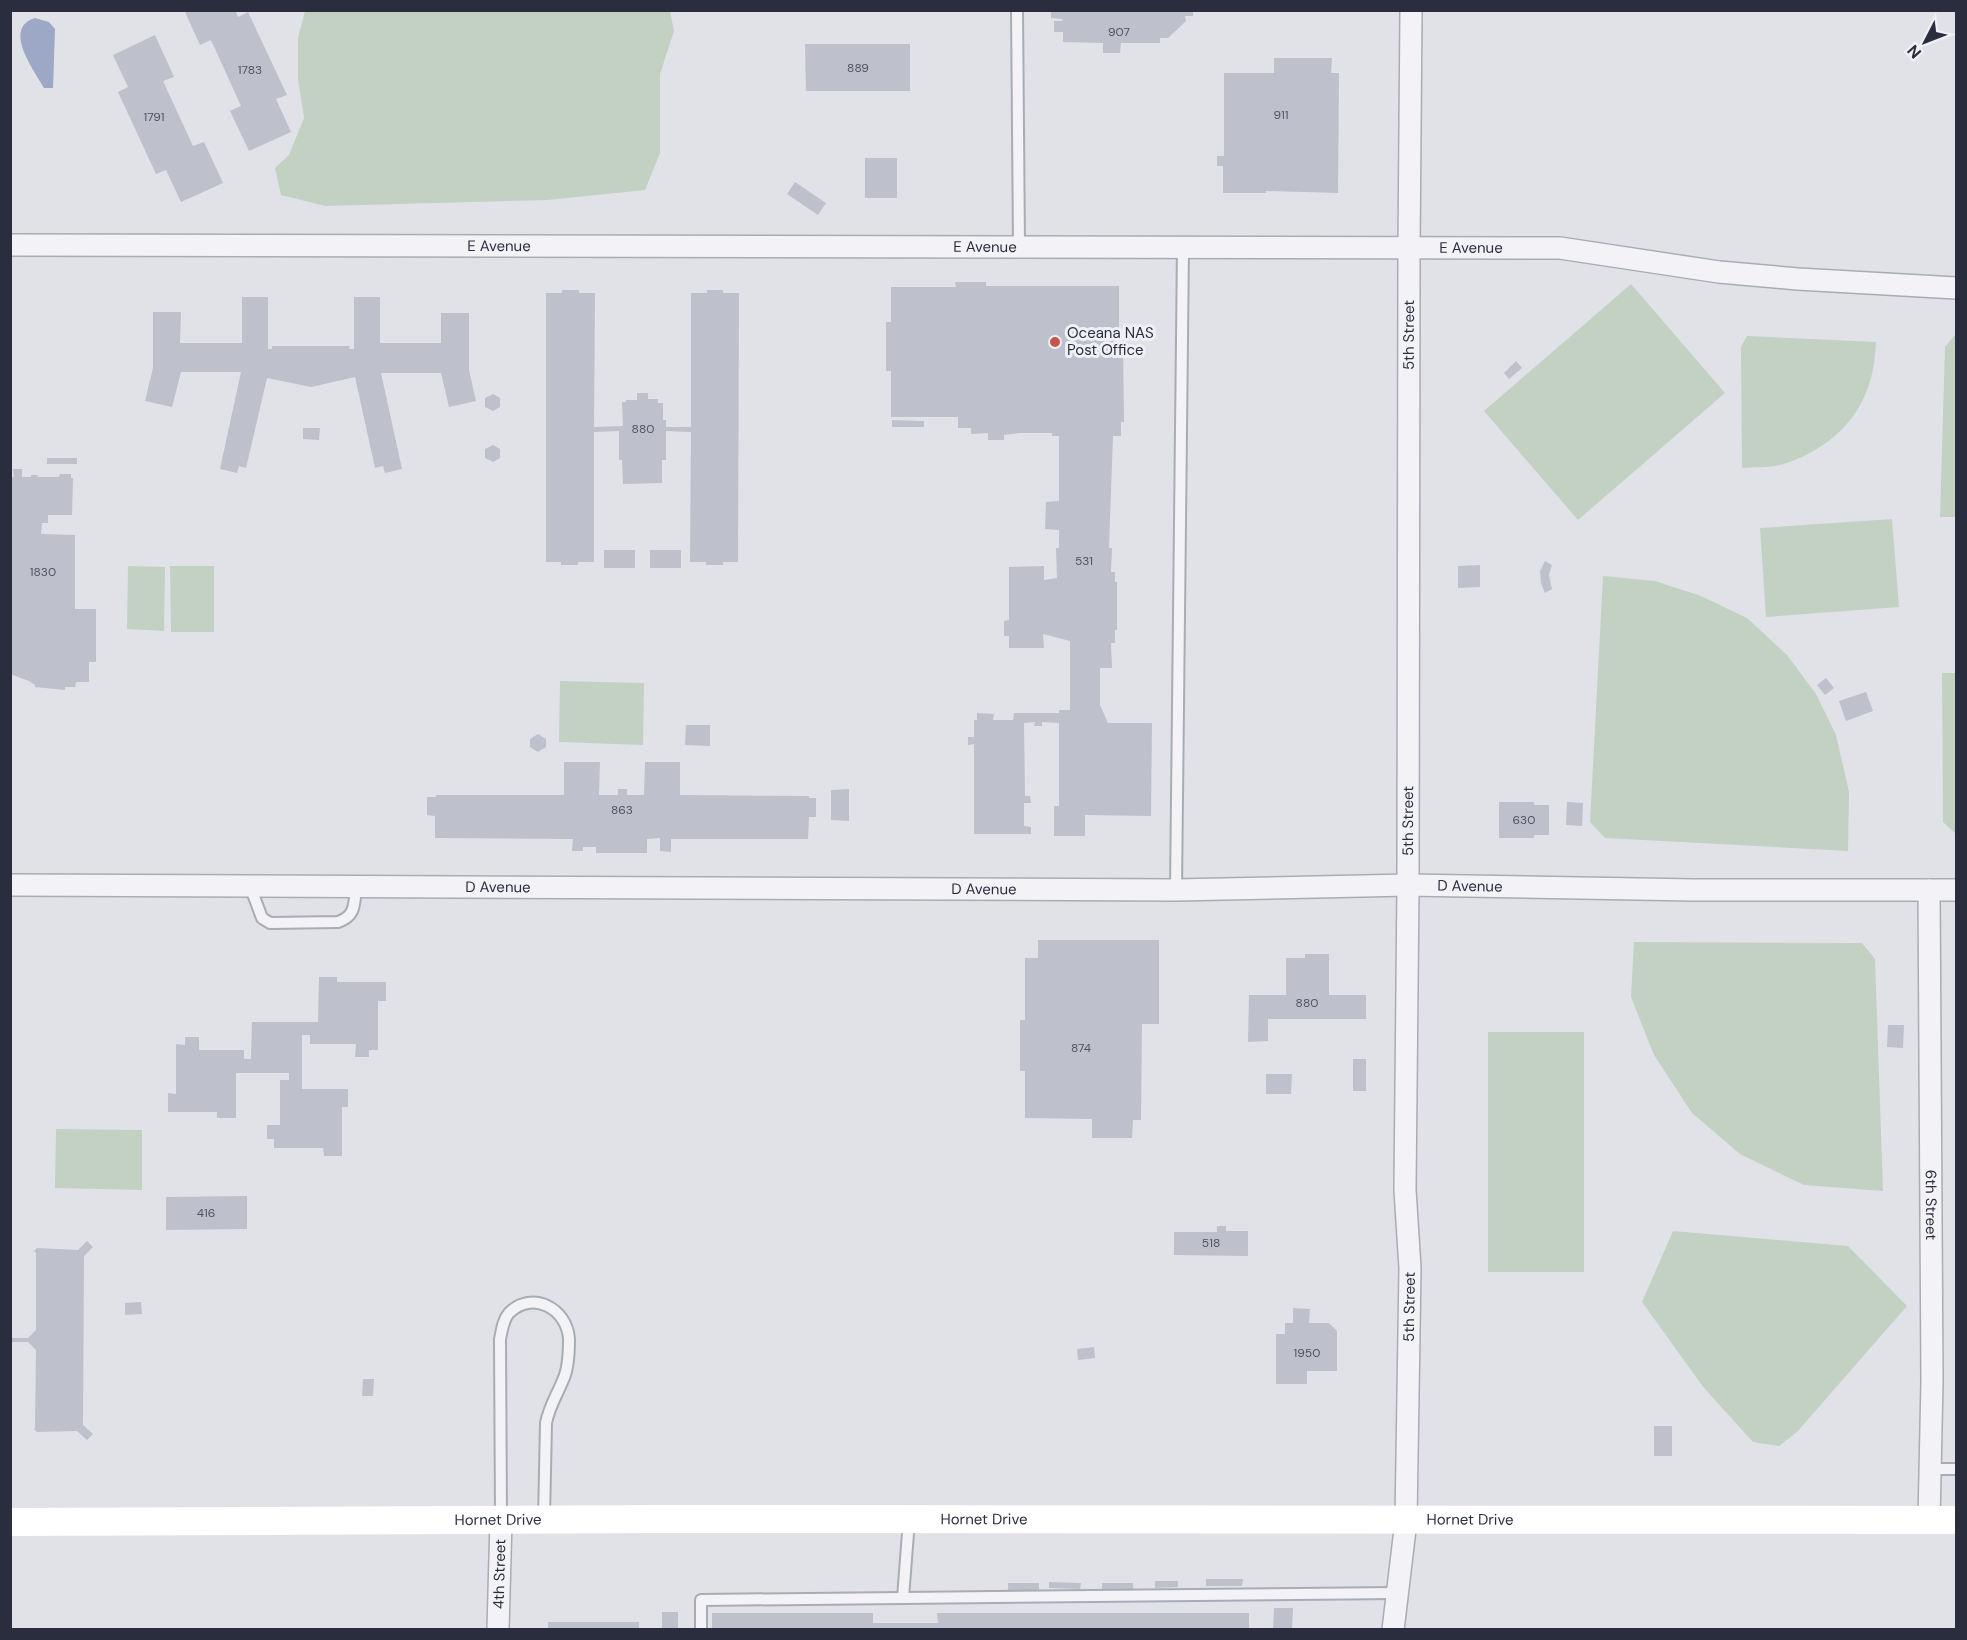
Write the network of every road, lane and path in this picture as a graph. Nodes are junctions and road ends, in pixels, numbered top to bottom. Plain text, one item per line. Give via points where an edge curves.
1 (1017, 10) edge
2 (1412, 10) edge
3 (10, 245) edge
4 (1019, 246) junction
5 (1183, 247) junction
6 (1408, 247) junction
7 (1956, 288) edge
8 (10, 885) edge
9 (1408, 885) junction
10 (250, 886) junction
11 (356, 887) junction
12 (1176, 890) junction
13 (1929, 890) junction
14 (1956, 890) edge
15 (1930, 1469) junction
16 (1956, 1469) edge
17 (501, 1520) junction
18 (544, 1520) junction
19 (909, 1520) junction
20 (1943, 1520) edge
21 (1406, 1521) junction
22 (10, 1522) edge
23 (1397, 1593) junction
24 (903, 1598) junction
25 (498, 1629) edge
26 (701, 1629) edge
27 (1393, 1629) edge

1 - 4 lane
2 - 6 street, 5th Street
3 - 4 street, E Avenue
4 - 5 street, E Avenue
5 - 6 street, E Avenue
5 - 12 lane
6 - 7 street, E Avenue via 1560,248 1719,272
6 - 9 street, 5th Street
8 - 10 street, D Avenue
9 - 12 street, D Avenue
9 - 13 street, D Avenue
9 - 21 street, 5th Street via 1405,1190 1410,1268
10 - 11 street, D Avenue
10 - 11 lane via 262,918 270,923 347,919 354,911
11 - 12 street, D Avenue
13 - 14 street, D Avenue
13 - 15 street, 6th Street
15 - 16 lane
15 - 20 street, 6th Street
17 - 18 main road, Hornet Drive
17 - 18 lane via 500,1339 508,1314 520,1304 537,1301 558,1314 569,1339 565,1378 546,1423
17 - 22 main road, Hornet Drive
17 - 25 street, 4th Street
18 - 19 main road, Hornet Drive
19 - 21 main road, Hornet Drive
19 - 24 lane
20 - 21 main road, Hornet Drive
21 - 23 street, 5th Street
23 - 24 lane
23 - 27 street, 5th Street
24 - 26 lane via 701,1600

